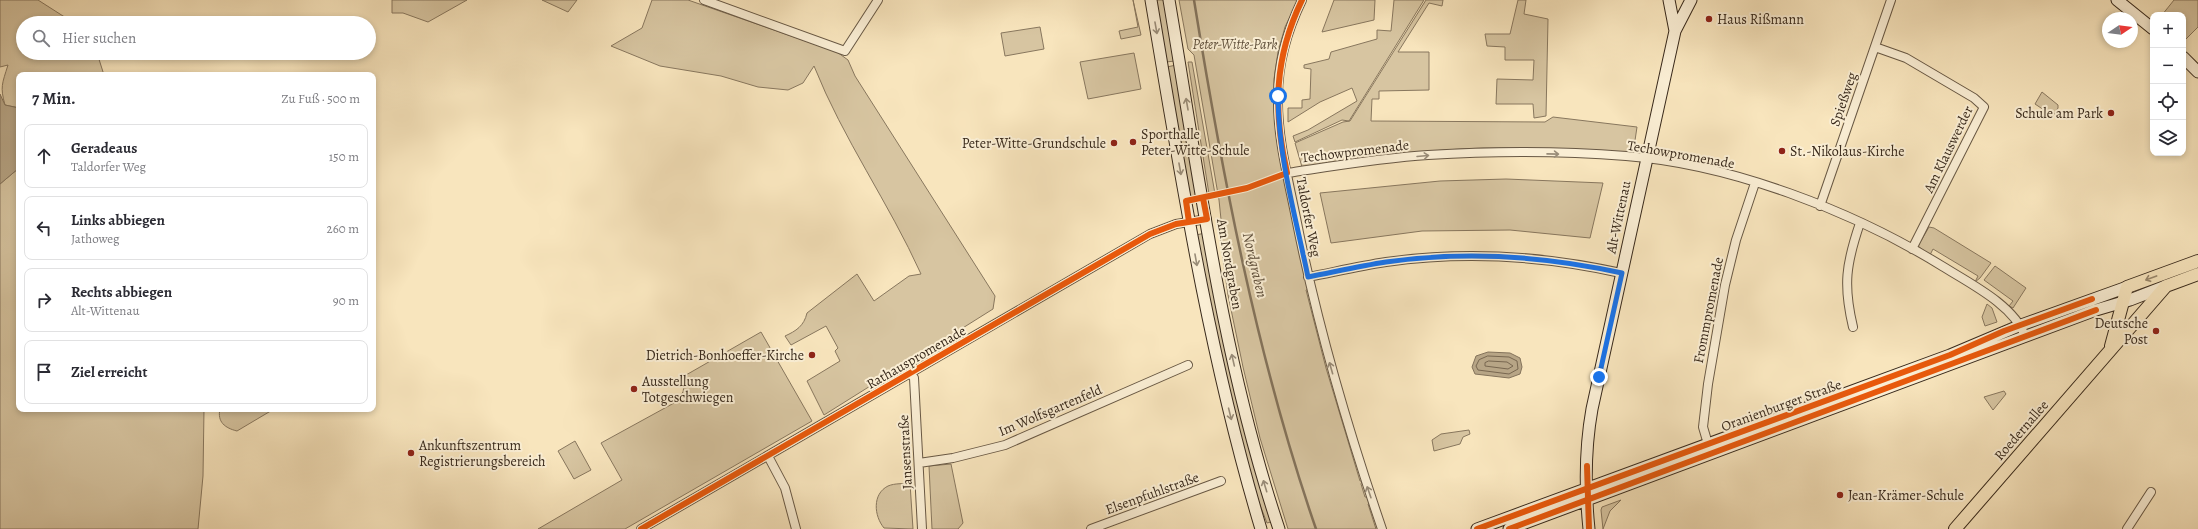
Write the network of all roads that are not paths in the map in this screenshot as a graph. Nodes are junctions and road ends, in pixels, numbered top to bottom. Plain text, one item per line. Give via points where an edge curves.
1 (704, 0) edge
2 (878, 0) edge
3 (1151, 0) edge
4 (1169, 0) edge
5 (1302, 0) edge
6 (1669, 0) edge
7 (1691, 0) edge
8 (1891, 0) edge
9 (2117, 0) edge
10 (2150, 27) edge
11 (1675, 31) junction
12 (1875, 48) junction
13 (2186, 60) edge
14 (2198, 72) edge
15 (1646, 159) junction
16 (1287, 173) junction
17 (1755, 183) junction
18 (1820, 206) junction
19 (1207, 218) junction
20 (1189, 222) junction
21 (1860, 223) junction
22 (1912, 249) junction
23 (2198, 261) edge
24 (1622, 273) junction
25 (2198, 274) edge
26 (1308, 277) junction
27 (2166, 286) junction
28 (2127, 287) junction
29 (2121, 303) junction
30 (2021, 325) junction
31 (1852, 327) dead end
32 (2024, 336) junction
33 (2110, 351) junction
34 (1188, 365) dead end
35 (911, 374) junction
36 (1708, 444) junction
37 (768, 456) junction
38 (918, 463) junction
39 (1658, 469) junction
40 (1221, 481) dead end
41 (1587, 488) junction
42 (2151, 492) dead end
43 (1588, 500) junction
44 (1959, 528) edge
45 (641, 529) edge
46 (796, 529) edge
47 (922, 529) edge
48 (1091, 529) edge
49 (1262, 529) edge
50 (1279, 529) edge
51 (1382, 529) edge
52 (1477, 529) edge
53 (1508, 529) edge
54 (1589, 529) edge
55 (2127, 529) edge

1 - 2 street via 845,50
3 -> 20 main road
19 -> 4 main road, Am Nordgraben
5 - 16 street, Taldorfer Weg via 1281,55 1278,83 1278,122
6 - 11 main road, Alt-Wittenau
7 - 11 main road, Alt-Wittenau
8 - 12 street, Spießweg
9 - 10 main road
11 - 15 main road, Alt-Wittenau
12 - 18 street, Spießweg
12 - 22 street, Am Klauswerder via 1906,58 1974,98 1984,107
13 - 14 main road
16 -> 15 street, Techowpromenade via 1370,160 1477,153 1592,155
15 - 17 street, Techowpromenade via 1701,168
15 - 24 main road, Alt-Wittenau
16 - 26 street, Taldorfer Weg
17 - 18 street, Techowpromenade
17 - 36 street, Frommpromenade via 1736,240 1725,285 1703,427
18 - 21 street, Techowpromenade
19 - 20 street, Rathauspromenade
50 -> 19 main road, Am Nordgraben via 1242,403 1220,299
20 - 35 street, Rathauspromenade via 1150,234
20 -> 49 main road via 1216,355 1245,474
21 - 22 street, Techowpromenade
21 - 31 street via 1849,256 1846,299
22 - 30 street, Techowpromenade via 2005,307
23 -> 28 main road, Oranienburger Straße
24 - 26 street via 1579,264 1472,256 1386,262
24 - 41 main road, Alt-Wittenau via 1589,425
25 - 27 main road, Oranienburger Straße
51 -> 26 street, Taldorfer Weg via 1344,410
27 - 29 main road, Oranienburger Straße
27 - 33 main road, Roedernallee
28 - 29 main road
28 - 30 main road, Oranienburger Straße
29 - 32 main road, Oranienburger Straße
29 - 33 main road, Roedernallee
30 - 32 street, Techowpromenade
30 - 36 main road, Oranienburger Straße via 1950,355
32 - 39 main road, Oranienburger Straße
33 - 44 main road, Roedernallee
34 - 38 street, Im Wolfsgartenfeld via 1005,445 953,458
35 - 37 street, Rathauspromenade
35 - 38 street, Jansenstraße via 914,378
36 - 39 main road, Oranienburger Straße
37 - 45 street, Rathauspromenade
37 - 46 street via 785,488
38 - 47 street, Jansenstraße
39 - 41 main road, Oranienburger Straße
39 - 43 main road, Oranienburger Straße
40 - 48 street, Elsenpfuhlstraße
41 - 43 main road, Alt-Wittenau
41 - 52 main road, Oranienburger Straße
42 - 55 street
43 - 53 main road, Oranienburger Straße
43 - 54 main road, Alt-Wittenau

